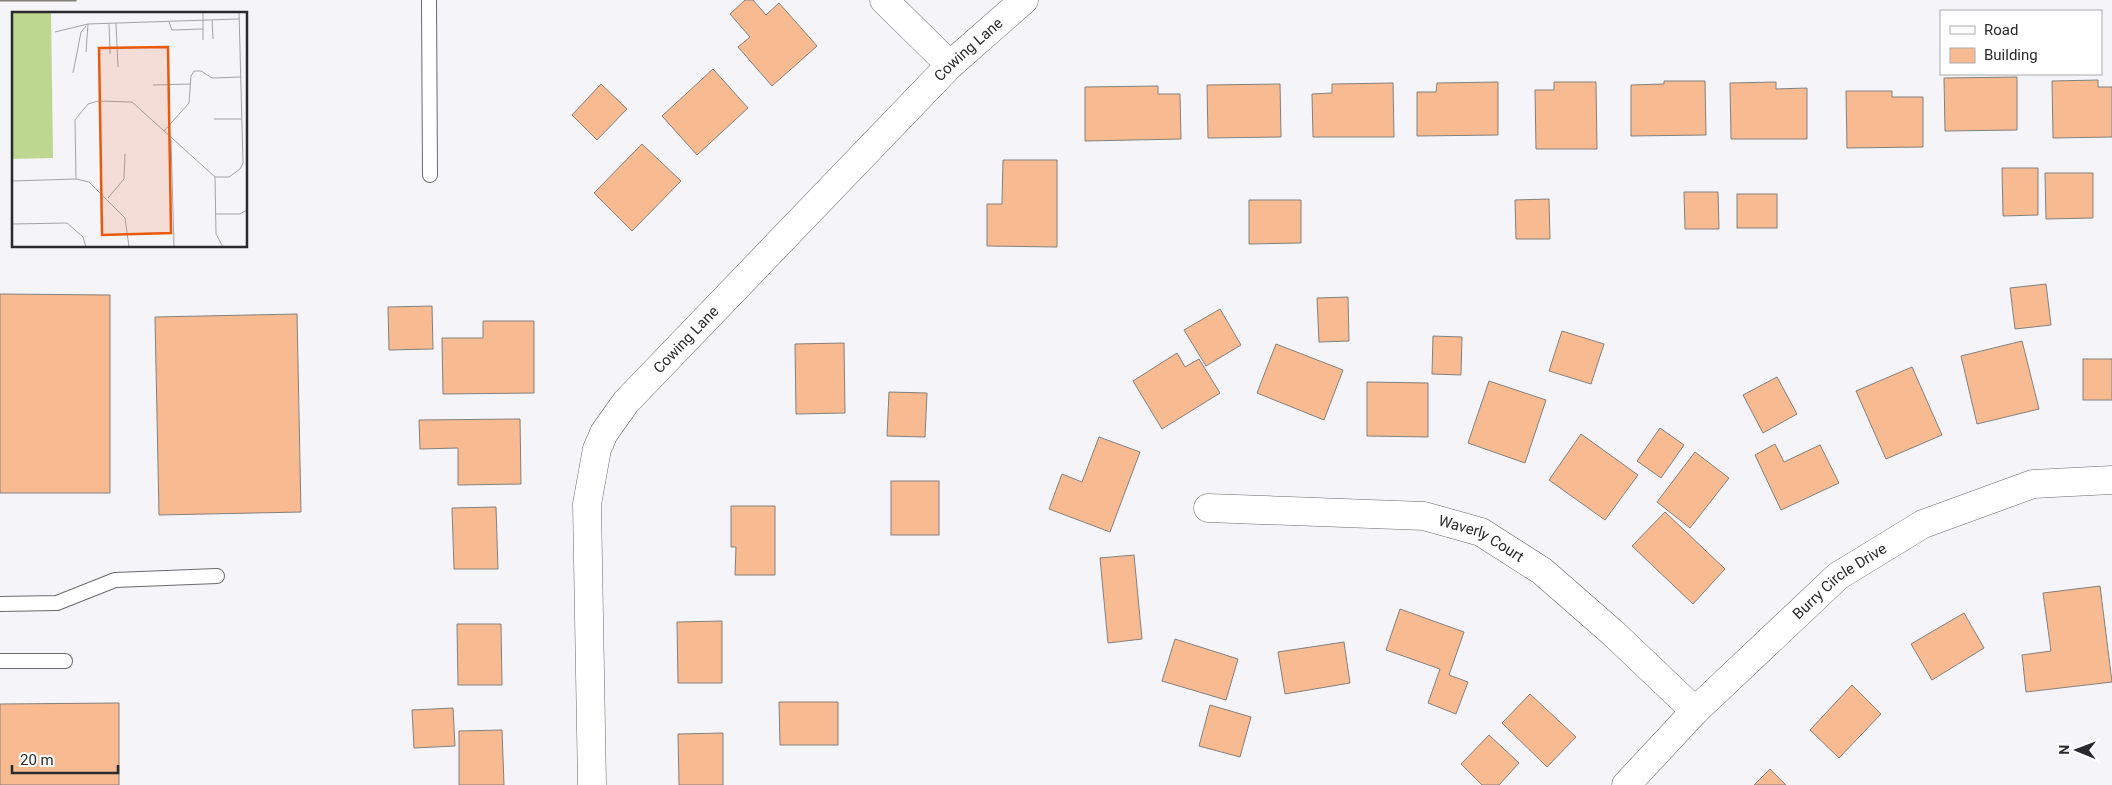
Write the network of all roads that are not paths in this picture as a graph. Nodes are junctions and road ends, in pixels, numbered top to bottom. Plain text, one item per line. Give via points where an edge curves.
1 (429, 0) edge
2 (884, 0) edge
3 (1024, 0) edge
4 (950, 65) junction
5 (430, 175) dead end
6 (2112, 480) edge
7 (1208, 508) dead end
8 (217, 576) dead end
9 (0, 604) edge
10 (0, 661) edge
11 (65, 661) dead end
12 (1695, 711) junction
13 (592, 785) edge
14 (1626, 785) edge

1 - 5 lane
2 - 4 street
3 - 4 street, Cowing Lane
4 - 13 street, Cowing Lane via 626,402 604,433 597,449 588,504
6 - 12 street, Burry Circle Drive via 2034,484 1923,524 1838,576
7 - 12 street, Waverly Court via 1424,516 1482,532 1542,571
8 - 9 lane via 115,580 57,603
10 - 11 lane
12 - 14 street, Burry Circle Drive

